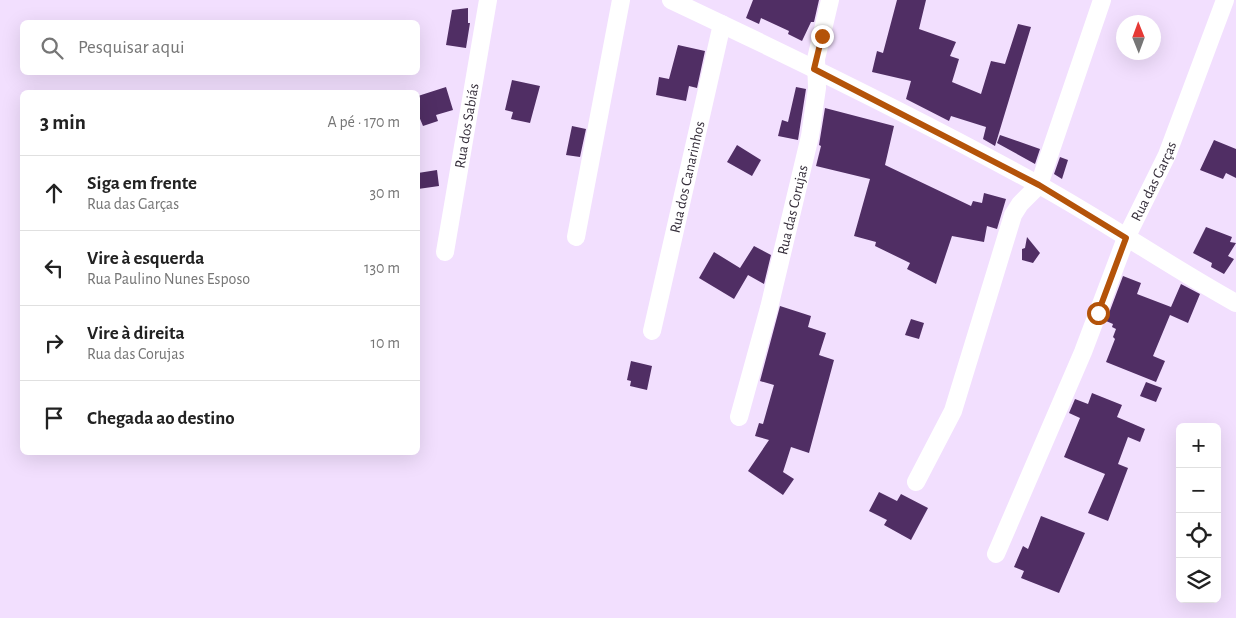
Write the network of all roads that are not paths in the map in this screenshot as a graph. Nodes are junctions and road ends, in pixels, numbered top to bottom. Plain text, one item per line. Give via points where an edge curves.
1 (488, 0) edge
2 (621, 0) edge
3 (671, 0) edge
4 (830, 0) edge
5 (1102, 0) edge
6 (1225, 0) edge
7 (722, 24) junction
8 (814, 69) junction
9 (1039, 185) junction
10 (576, 237) dead end
11 (1126, 238) junction
12 (445, 252) dead end
13 (1236, 304) edge
14 (652, 331) dead end
15 (739, 417) dead end
16 (916, 482) dead end
17 (996, 554) dead end

1 - 12 street, Rua dos Sabiás
2 - 10 street
3 - 7 street
4 - 8 street, Rua das Corujas
5 - 9 street
6 - 11 street, Rua das Garças via 1167,155
7 - 8 street
7 - 14 street, Rua dos Canarinhos
8 - 9 street
8 - 15 street, Rua das Corujas via 816,88 810,136 770,308
9 - 11 street
9 - 16 street via 1013,215 953,410
11 - 13 street
11 - 17 street, Rua das Garças via 1083,352

